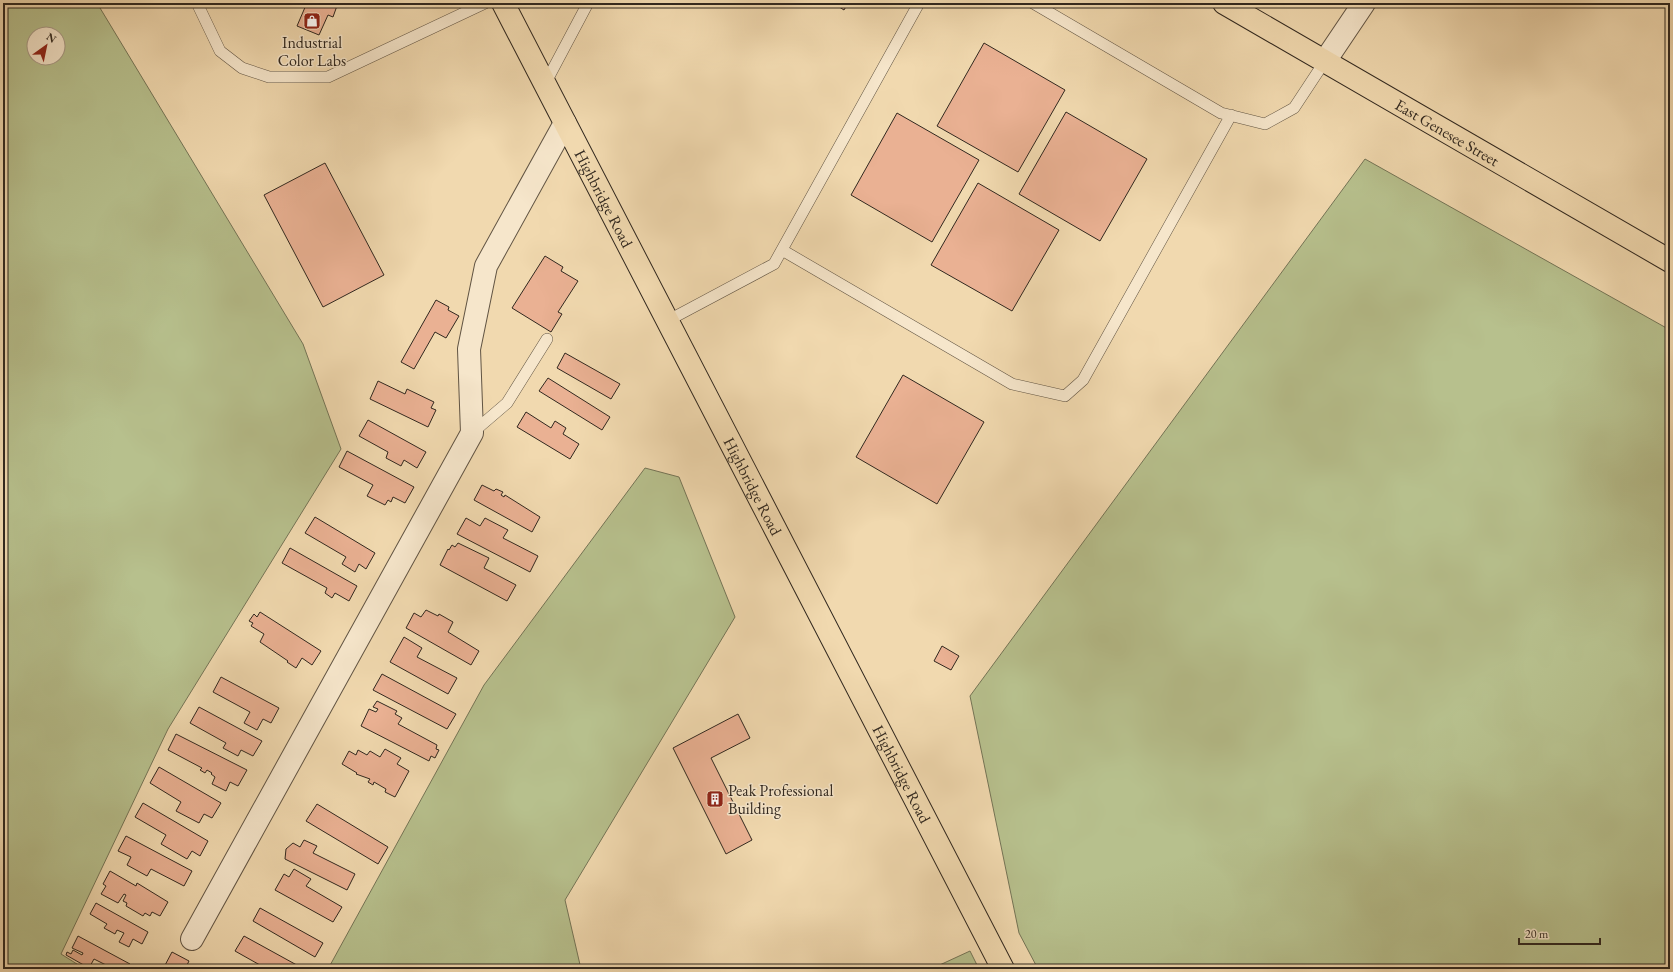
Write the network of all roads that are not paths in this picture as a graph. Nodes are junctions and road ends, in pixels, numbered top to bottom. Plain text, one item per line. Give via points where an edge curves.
1 (197, 3) edge
2 (485, 3) edge
3 (502, 3) edge
4 (588, 3) edge
5 (919, 3) edge
6 (1033, 3) edge
7 (1224, 3) edge
8 (1364, 3) edge
9 (1325, 61) junction
10 (544, 85) junction
11 (1231, 116) junction
12 (564, 123) junction
13 (782, 250) junction
14 (1670, 261) edge
15 (667, 321) junction
16 (547, 339) dead end
17 (472, 433) junction
18 (192, 939) dead end
19 (1003, 969) edge

1 - 2 lane via 220,51 242,68 269,77 328,77
3 - 10 main road, Highbridge Road
4 - 10 lane
5 - 13 lane
6 - 11 lane via 1221,113
7 - 9 main road, East Genesee Street
8 - 9 street
9 - 11 lane via 1294,108 1265,124
9 - 14 main road, East Genesee Street
10 - 12 main road, Highbridge Road
11 - 13 lane via 1083,380 1065,396 1012,384
12 - 15 main road, Highbridge Road
12 - 17 street via 486,266 469,349
13 - 15 lane via 774,264
15 - 19 main road, Highbridge Road
16 - 17 lane via 507,402
17 - 18 street

